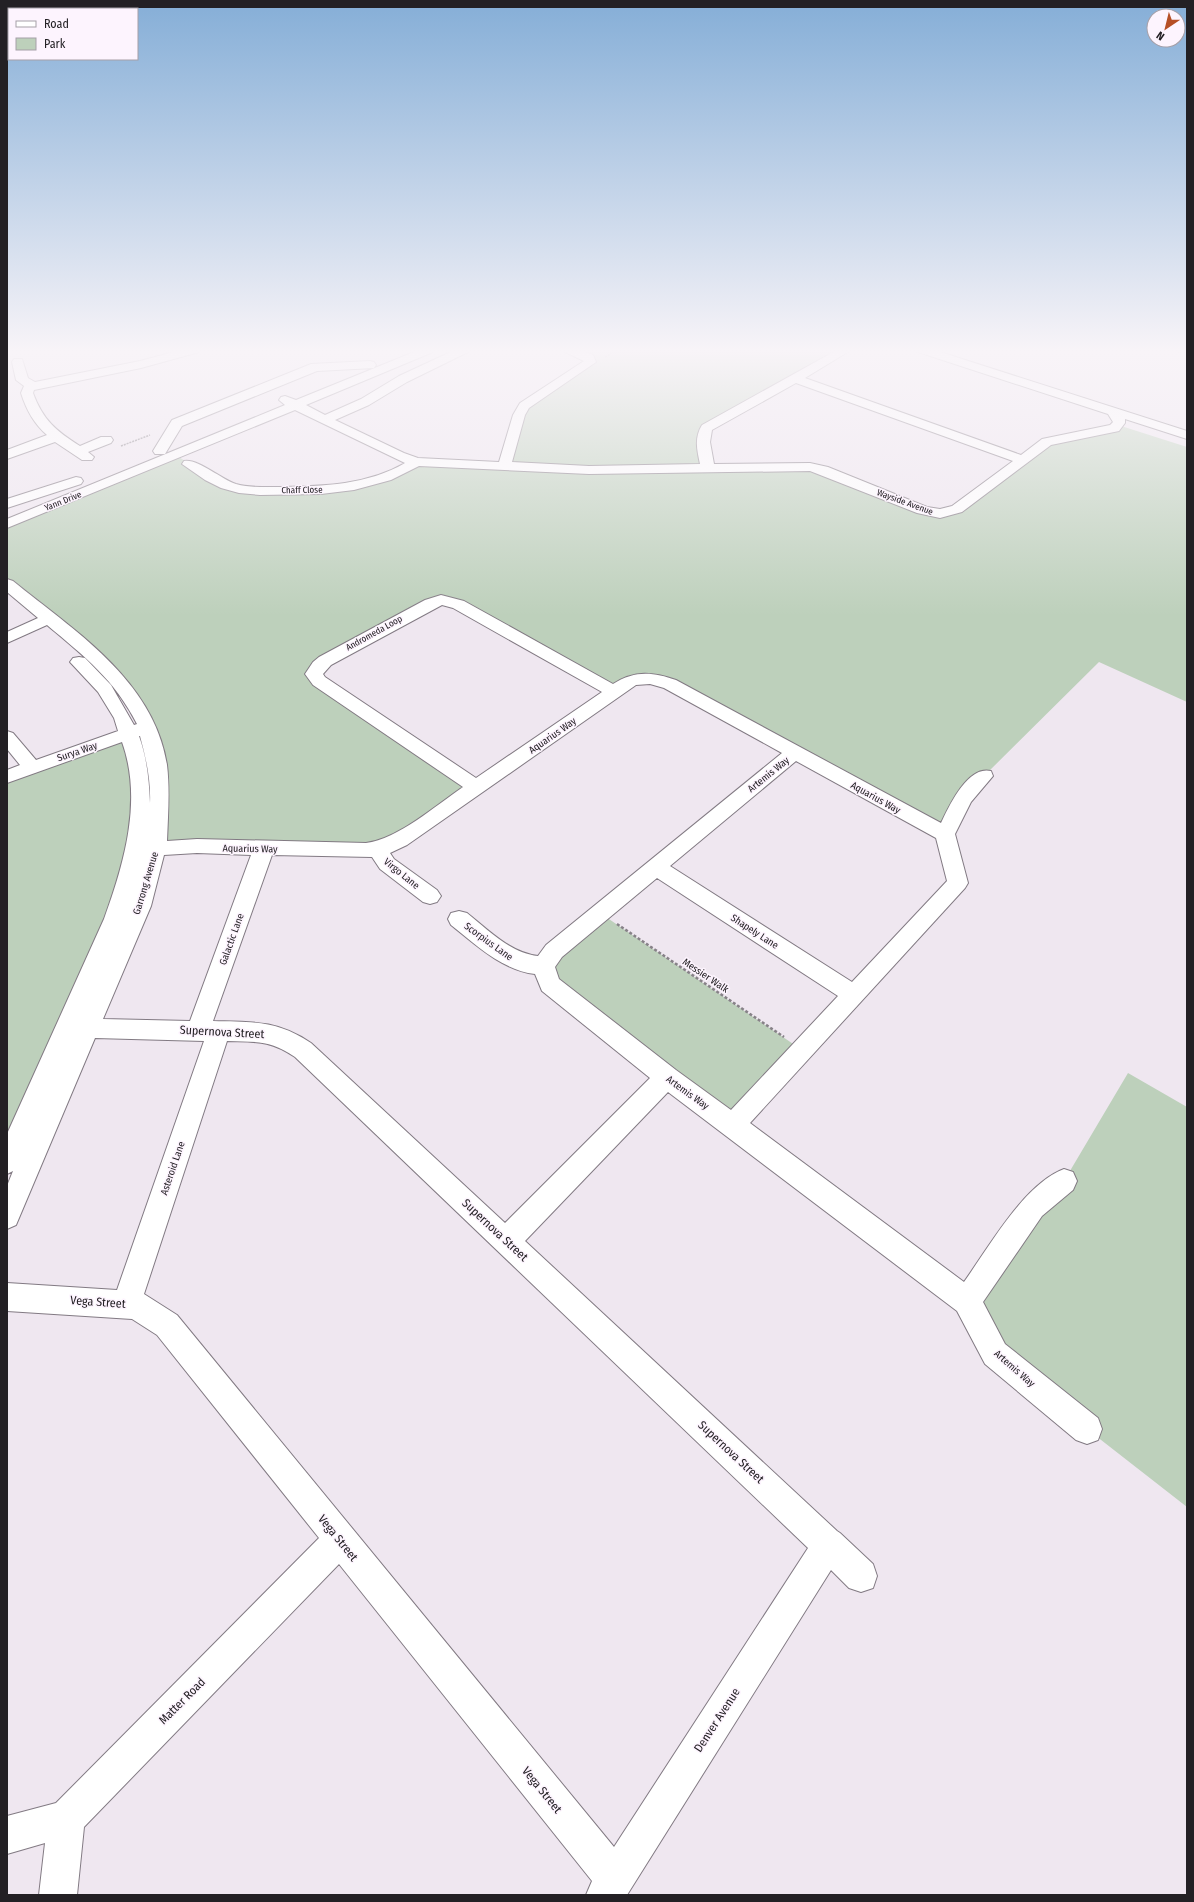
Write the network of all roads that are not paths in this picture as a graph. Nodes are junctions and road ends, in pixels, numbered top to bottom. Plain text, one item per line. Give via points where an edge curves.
1 (51, 439) edge
2 (58, 439) edge
3 (167, 439) edge
4 (193, 439) edge
5 (205, 439) edge
6 (364, 439) edge
7 (512, 439) edge
8 (703, 439) edge
9 (963, 439) edge
10 (1058, 439) edge
11 (106, 440) dead end
12 (160, 451) junction
13 (7, 456) edge
14 (1022, 460) junction
15 (416, 462) junction
16 (189, 464) dead end
17 (504, 467) junction
18 (708, 468) junction
19 (7, 504) edge
20 (7, 524) edge
21 (7, 584) edge
22 (7, 602) edge
23 (42, 622) junction
24 (7, 638) edge
25 (614, 692) junction
26 (138, 730) junction
27 (7, 737) edge
28 (795, 752) junction
29 (32, 767) junction
30 (984, 776) dead end
31 (7, 777) edge
32 (476, 787) junction
33 (945, 834) junction
34 (264, 848) junction
35 (377, 848) junction
36 (146, 850) junction
37 (656, 867) junction
38 (430, 896) dead end
39 (459, 919) dead end
40 (543, 966) junction
41 (854, 995) junction
42 (77, 1029) junction
43 (208, 1030) junction
44 (667, 1077) junction
45 (733, 1125) junction
46 (7, 1162) edge
47 (1064, 1181) dead end
48 (7, 1216) edge
49 (506, 1241) junction
50 (7, 1297) edge
51 (966, 1301) junction
52 (126, 1305) junction
53 (1087, 1429) dead end
54 (340, 1540) junction
55 (829, 1544) junction
56 (861, 1576) dead end
57 (66, 1818) junction
58 (7, 1835) edge
59 (610, 1887) edge
60 (58, 1895) edge

1 - 13 street
2 - 11 street via 83,454
3 - 12 street
4 - 12 street, Yann Drive
5 - 20 street, Yann Drive
6 - 15 street, Wayside Avenue
7 - 17 street
8 - 18 street
9 - 14 street
10 - 14 street, Wayside Avenue via 1042,445
12 - 19 street, Yann Drive
14 - 18 street, Wayside Avenue via 957,509 945,513 922,510 816,468
15 - 16 street, Chaff Close via 395,474 358,486 329,490 263,491 231,487
15 - 17 street, Wayside Avenue
17 - 18 street, Wayside Avenue via 589,470
21 - 23 street, Garrong Avenue
22 - 23 street, Garrong Avenue
23 - 24 street
23 - 26 street, Garrong Avenue via 99,660 119,681 135,703
25 - 28 street, Aquarius Way via 630,681 657,679
25 - 32 street, Aquarius Way
25 - 32 street, Andromeda Loop via 458,604 441,600 421,607 319,666 314,674 320,681
26 - 29 street, Surya Way
26 - 36 street, Garrong Avenue via 157,762 160,793
27 - 29 street
28 - 33 street, Aquarius Way
28 - 37 street, Artemis Way
29 - 31 street, Surya Way
30 - 33 street via 963,798
32 - 35 street, Aquarius Way via 400,840
33 - 41 street via 958,882
34 - 35 street, Aquarius Way
34 - 36 street, Aquarius Way via 197,846
34 - 43 street, Galactic Lane
35 - 38 street, Virgo Lane via 387,864
36 - 42 street, Garrong Avenue via 140,906
37 - 40 street, Artemis Way via 554,951
37 - 41 street, Shapely Lane
39 - 40 street, Scorpius Lane via 512,959 529,966
40 - 44 street, Artemis Way via 550,985
41 - 45 street
42 - 43 street, Supernova Street
42 - 46 street, Garrong Avenue
42 - 48 street, Garrong Avenue
43 - 49 street, Supernova Street via 263,1032 287,1039 303,1050
43 - 52 street, Asteroid Lane
44 - 45 street, Artemis Way
44 - 49 street
45 - 51 street, Artemis Way
47 - 51 street via 1033,1207
49 - 55 street, Supernova Street
50 - 52 street, Vega Street
51 - 53 street, Artemis Way via 995,1354
52 - 54 street, Vega Street via 135,1305 167,1325
54 - 57 street, Matter Road
54 - 59 street, Vega Street
55 - 56 street, Supernova Street
55 - 59 street, Denver Avenue
57 - 58 street, Matter Road
57 - 60 street

